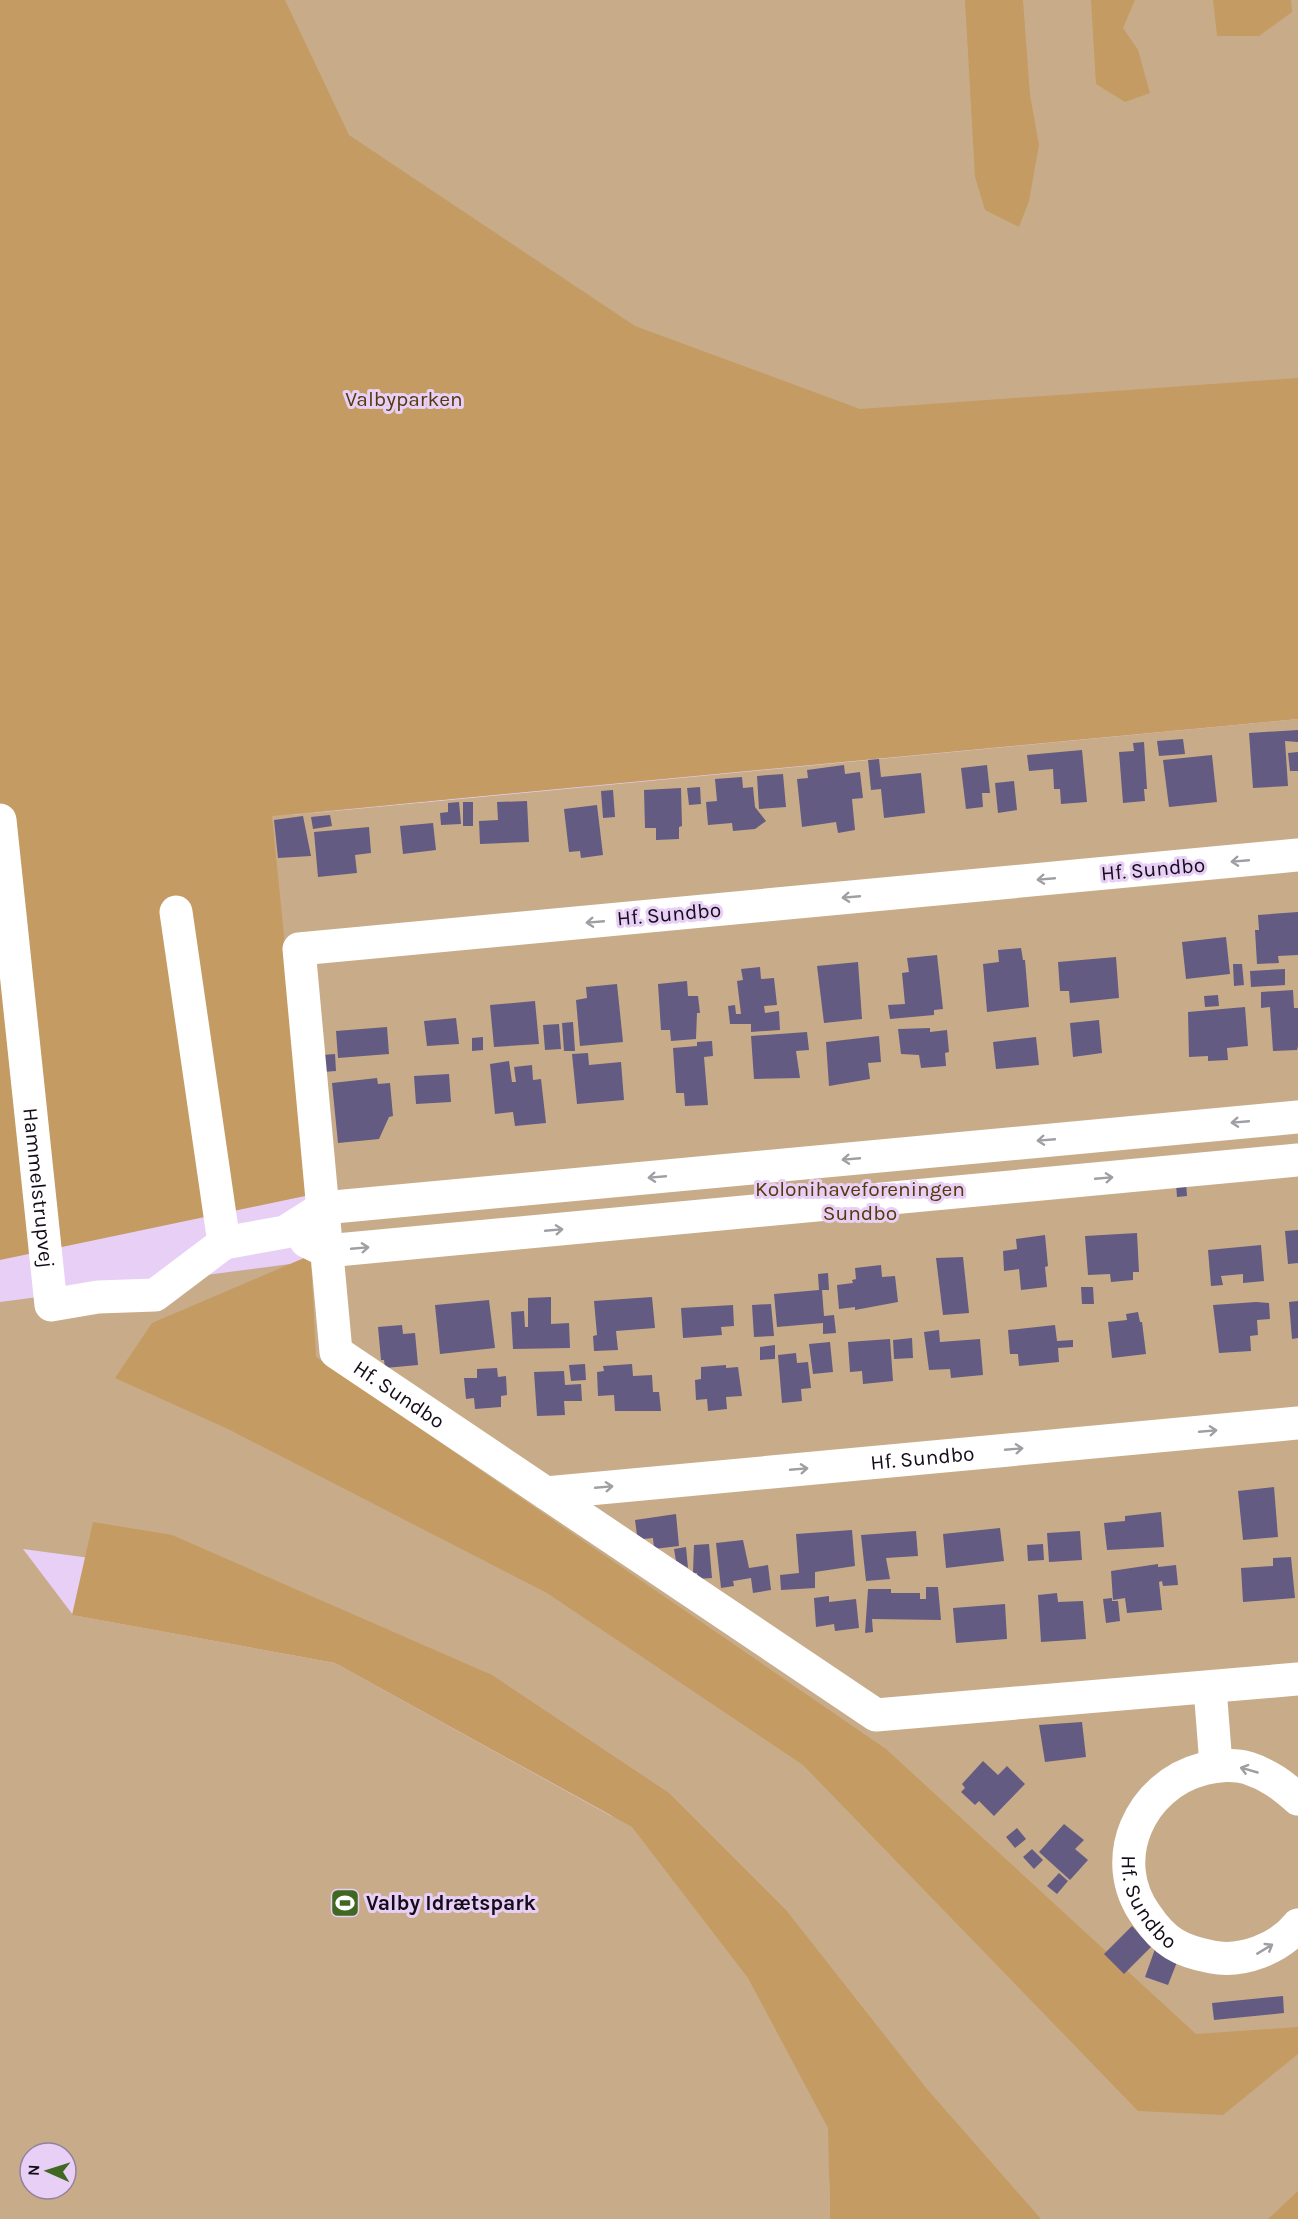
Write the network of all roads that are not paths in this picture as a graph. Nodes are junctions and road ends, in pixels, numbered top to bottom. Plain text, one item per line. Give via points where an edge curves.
1 (0, 820) edge
2 (1298, 855) edge
3 (176, 912) dead end
4 (1298, 1117) edge
5 (1159, 1130) junction
6 (1298, 1160) edge
7 (1164, 1172) junction
8 (323, 1208) junction
9 (285, 1232) junction
10 (224, 1243) junction
11 (326, 1251) junction
12 (1298, 1423) edge
13 (546, 1493) junction
14 (1298, 1679) edge
15 (1210, 1689) junction
16 (1216, 1765) junction
17 (1298, 1799) edge
18 (1298, 1925) edge

1 - 10 street, Hammelstrupvej via 51,1305 98,1297 155,1295
2 -> 8 street, Hf. Sundbo via 299,949
3 - 10 street
4 -> 5 street
5 - 7 street
5 -> 8 street
6 - 7 street
11 -> 7 street
8 - 9 street
8 - 11 street, Hf. Sundbo
9 - 10 street, Hammelstrupvej
9 - 11 street
11 - 13 street, Hf. Sundbo via 336,1352
13 -> 12 street, Hf. Sundbo
13 - 15 street, Hf. Sundbo via 876,1715
14 - 15 street, Hf. Sundbo
15 - 16 street
17 -> 16 street, Hf. Sundbo via 1277,1780 1246,1767
16 -> 18 street, Hf. Sundbo via 1185,1773 1149,1802 1132,1832 1127,1868 1135,1900 1159,1934 1186,1952 1226,1960 1259,1953

